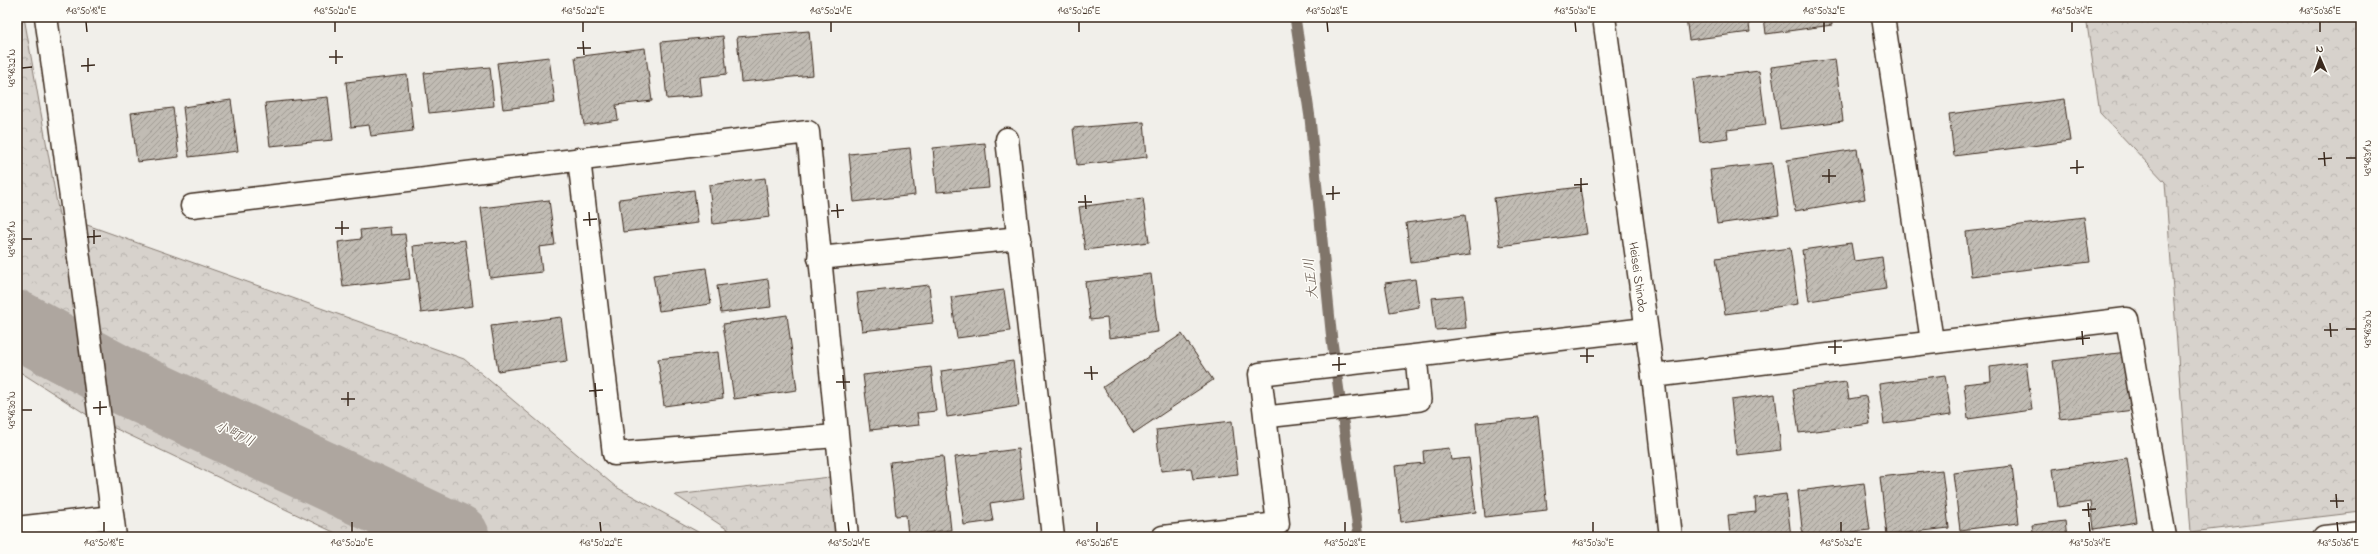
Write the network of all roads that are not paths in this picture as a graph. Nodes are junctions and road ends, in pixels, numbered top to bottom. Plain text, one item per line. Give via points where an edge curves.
1 (46, 17) edge
2 (1604, 17) edge
3 (1883, 17) edge
4 (1007, 139) dead end
5 (579, 159) junction
6 (192, 206) dead end
7 (1020, 238) junction
8 (819, 258) junction
9 (1646, 329) junction
10 (1932, 341) junction
11 (1416, 356) junction
12 (1653, 376) junction
13 (1266, 417) junction
14 (836, 436) junction
15 (113, 527) edge
16 (17, 528) edge
17 (2361, 533) edge
18 (847, 537) edge
19 (1053, 537) edge
20 (1163, 537) edge
21 (1671, 537) edge
22 (2164, 537) edge
23 (2324, 537) edge

1 - 15 street via 86,296
2 - 9 street, Heisei Shindo
3 - 10 street
4 - 7 street
5 - 6 street
5 - 8 street via 808,132
5 - 14 street via 614,454
7 - 8 street
7 - 19 street
8 - 14 street
9 - 11 street
9 - 12 street, Heisei Shindo
10 - 12 street
10 - 22 street via 2127,319
11 - 13 lane via 1420,400
11 - 13 street via 1260,374
12 - 21 street, Heisei Shindo
13 - 20 street via 1278,524
14 - 18 street
15 - 16 street
17 - 23 street

